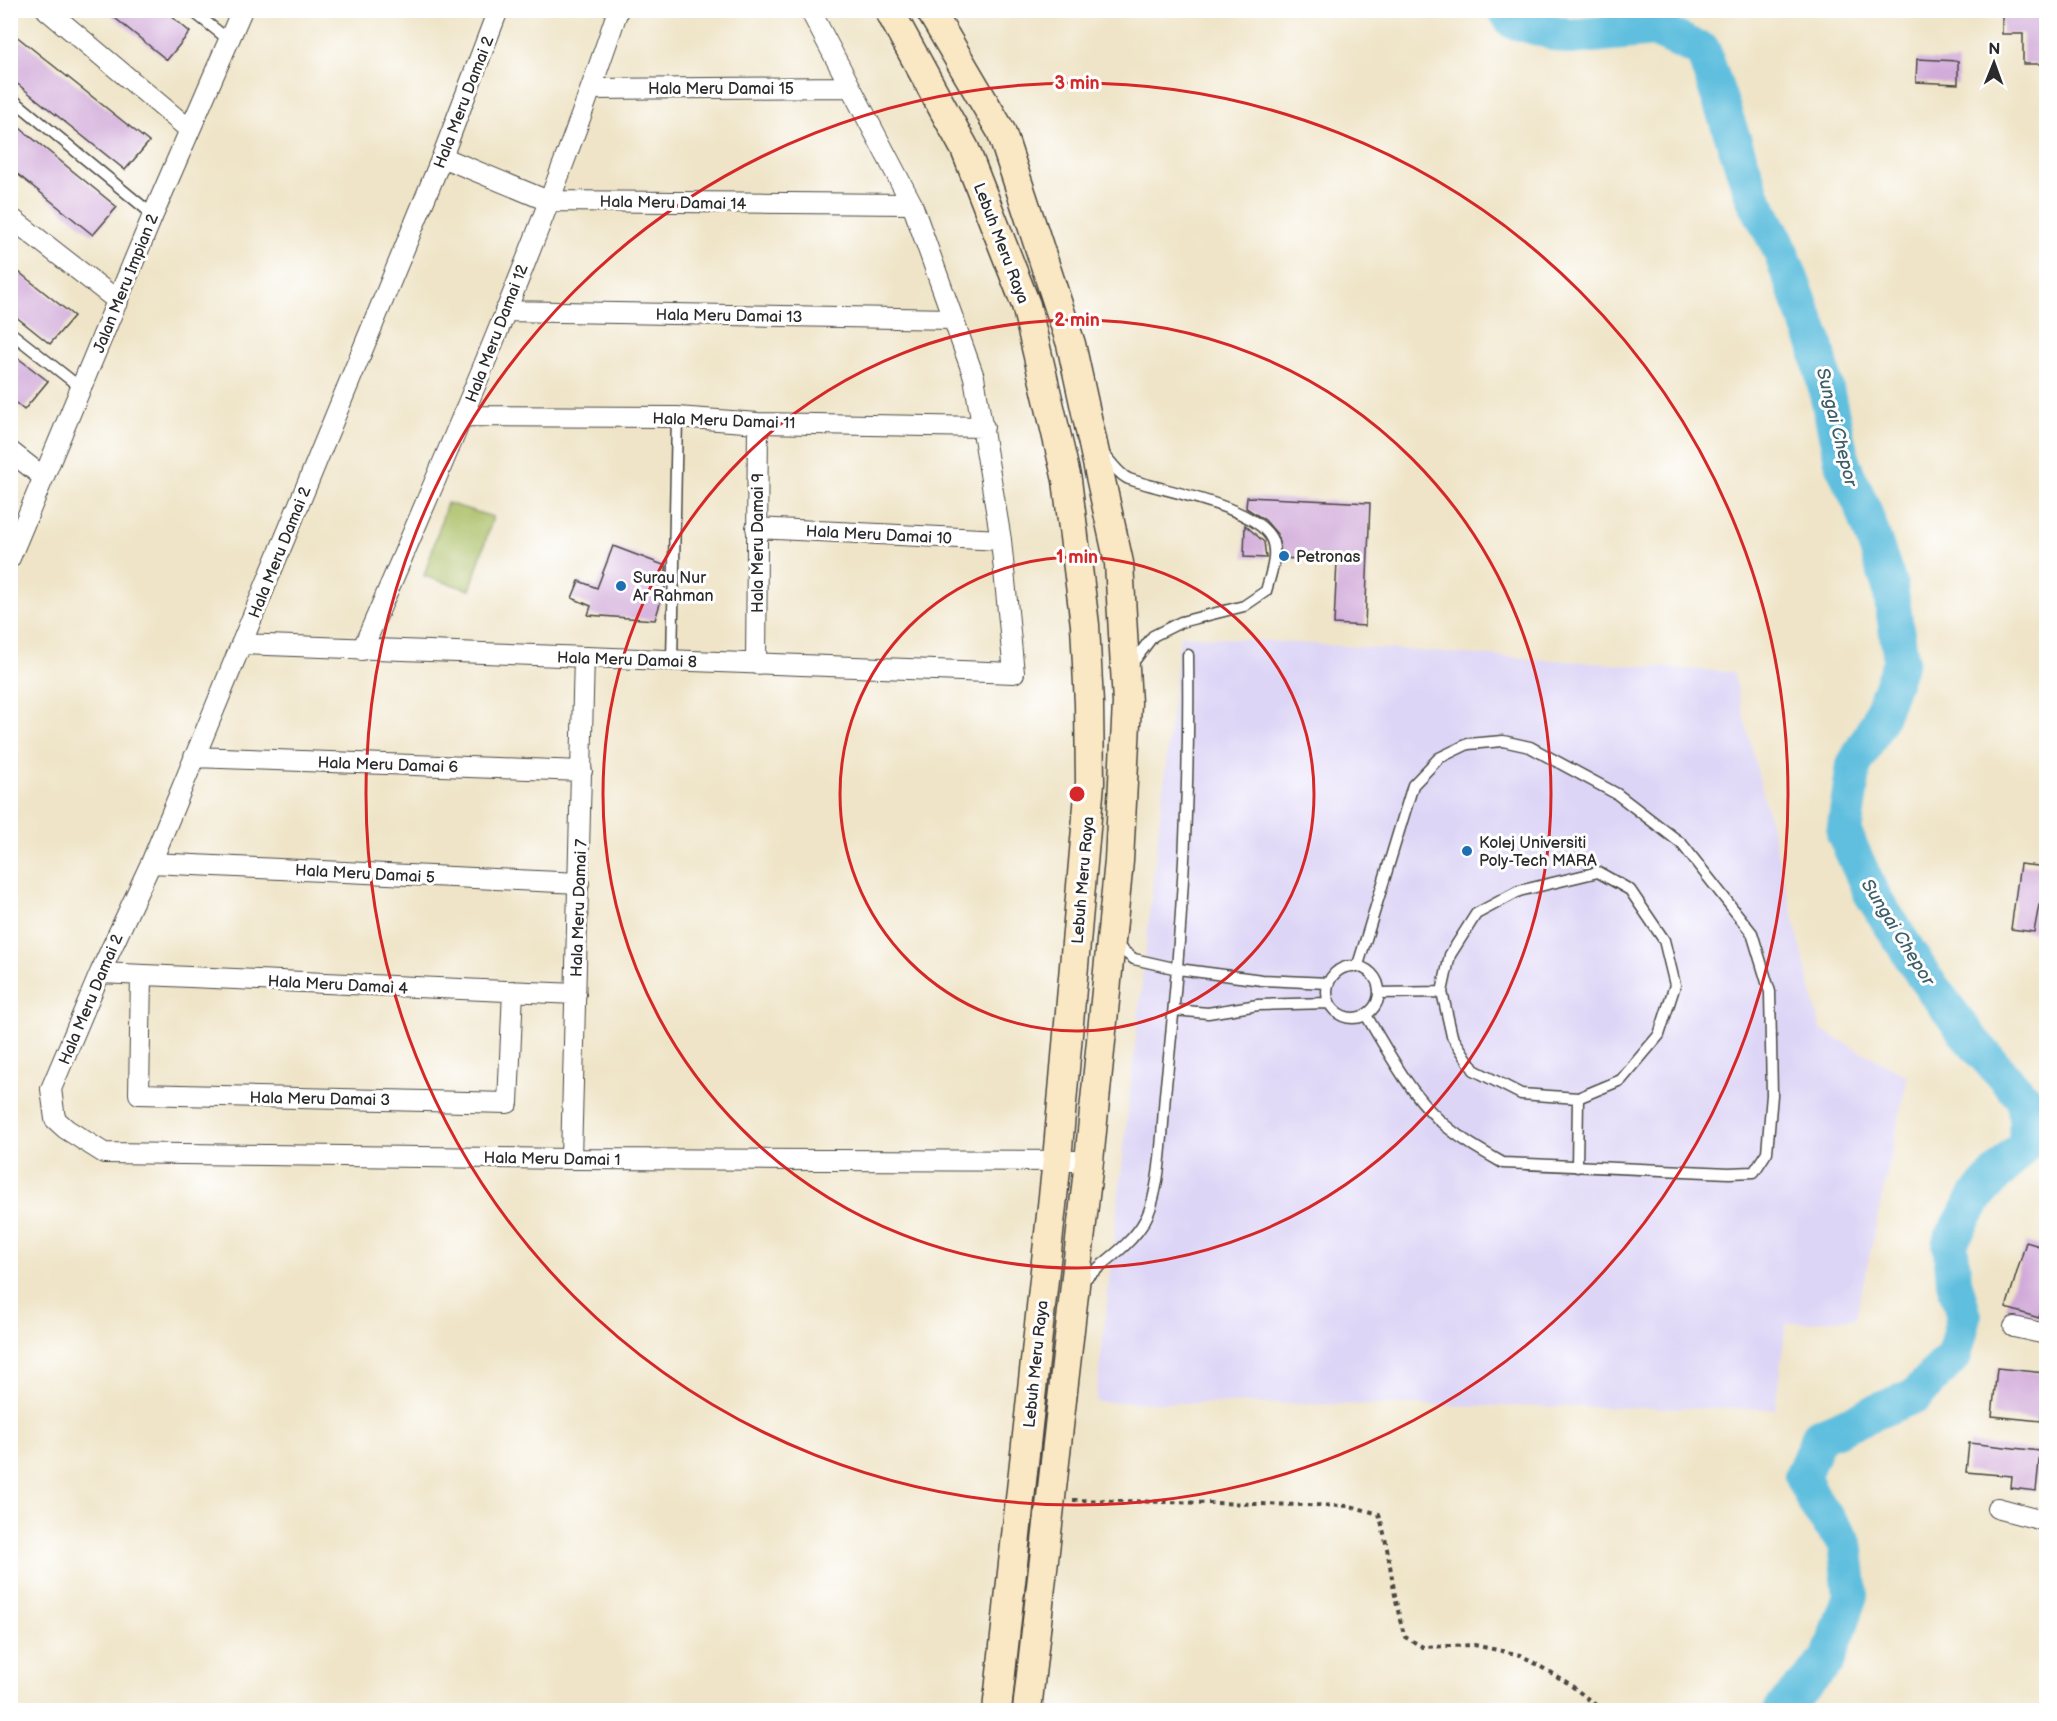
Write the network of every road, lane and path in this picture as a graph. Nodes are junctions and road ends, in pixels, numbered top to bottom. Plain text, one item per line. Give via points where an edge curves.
1 (47, 10) edge
2 (191, 10) edge
3 (242, 10) edge
4 (498, 10) edge
5 (618, 10) edge
6 (810, 10) edge
7 (889, 10) edge
8 (930, 10) edge
9 (229, 40) junction
10 (850, 87) junction
11 (592, 89) junction
12 (10, 97) edge
13 (190, 130) junction
14 (442, 157) junction
15 (548, 201) junction
16 (912, 204) junction
17 (153, 215) junction
18 (10, 217) edge
19 (118, 301) junction
20 (505, 311) junction
21 (953, 319) junction
22 (10, 332) edge
23 (81, 388) junction
24 (464, 416) junction
25 (677, 417) junction
26 (758, 423) junction
27 (984, 427) junction
28 (1092, 442) junction
29 (10, 451) edge
30 (43, 477) junction
31 (756, 528) junction
32 (1001, 540) junction
33 (10, 558) edge
34 (241, 644) junction
35 (362, 650) junction
36 (1188, 655) dead end
37 (585, 657) junction
38 (672, 661) junction
39 (756, 664) junction
40 (1125, 672) junction
41 (194, 757) junction
42 (582, 771) junction
43 (151, 863) junction
44 (579, 883) junction
45 (1111, 941) junction
46 (1358, 965) junction
47 (1178, 969) junction
48 (100, 973) junction
49 (141, 975) junction
50 (1328, 983) junction
51 (513, 991) junction
52 (1442, 992) junction
53 (1379, 993) junction
54 (576, 994) junction
55 (1329, 1003) junction
56 (1174, 1010) junction
57 (1366, 1015) junction
58 (51, 1089) joint
59 (1578, 1098) junction
60 (572, 1159) junction
61 (1057, 1160) junction
62 (1089, 1161) junction
63 (1576, 1167) junction
64 (1075, 1287) junction
65 (2014, 1327) dead end
66 (2046, 1334) edge
67 (1052, 1495) junction
68 (1997, 1508) dead end
69 (2046, 1521) edge
70 (997, 1710) edge
71 (1027, 1710) edge
72 (1602, 1710) edge

1 - 13 street
2 - 9 lane
3 - 9 street, Jalan Meru Impian 2
4 - 14 street, Hala Meru Damai 2
5 - 11 street, Hala Meru Damai 12
6 - 10 street
7 - 61 main road, Lebuh Meru Raya via 965,149 998,227 1026,305 1067,480 1085,625 1090,783
8 - 28 main road, Lebuh Meru Raya via 1001,131 1071,344
9 - 13 street, Jalan Meru Impian 2
10 - 11 street, Hala Meru Damai 15
10 - 16 street
11 - 15 street, Hala Meru Damai 12
12 - 17 lane
13 - 17 street, Jalan Meru Impian 2
14 - 15 street, Hala Meru Damai 14
14 - 34 street, Hala Meru Damai 2
15 - 16 street, Hala Meru Damai 14
15 - 20 street, Hala Meru Damai 12
16 - 21 street
17 - 19 street, Jalan Meru Impian 2
18 - 19 street
19 - 23 street, Jalan Meru Impian 2
20 - 21 street, Hala Meru Damai 13
20 - 24 street, Hala Meru Damai 12
21 - 27 street via 974,377
22 - 23 lane
23 - 30 street, Jalan Meru Impian 2
24 - 25 street, Hala Meru Damai 11
24 - 35 street, Hala Meru Damai 12
25 - 26 street, Hala Meru Damai 11
25 - 38 lane
26 - 27 street, Hala Meru Damai 11
26 - 31 street, Hala Meru Damai 9
27 - 32 street
28 - 40 main road, Lebuh Meru Raya via 1119,563
28 - 40 lane via 1126,478 1177,491 1250,518 1271,537 1274,557 1266,591 1244,606 1181,622 1153,636
29 - 30 street
30 - 33 street, Jalan Meru Impian 2
31 - 32 street, Hala Meru Damai 10
31 - 39 street, Hala Meru Damai 9
32 - 39 street, Hala Meru Damai 8 via 1014,673
34 - 35 street, Hala Meru Damai 8
34 - 41 street, Hala Meru Damai 2
35 - 37 street, Hala Meru Damai 8
36 - 47 lane via 1189,758
37 - 38 street, Hala Meru Damai 8
37 - 42 street, Hala Meru Damai 7
38 - 39 street, Hala Meru Damai 8
40 - 45 main road, Lebuh Meru Raya via 1119,861
41 - 42 street, Hala Meru Damai 6
41 - 43 street, Hala Meru Damai 2
42 - 44 street, Hala Meru Damai 7
43 - 44 street, Hala Meru Damai 5
43 - 48 street, Hala Meru Damai 2
44 - 54 street, Hala Meru Damai 7
45 - 47 lane via 1134,960
45 - 62 main road, Lebuh Meru Raya
46 - 50 lane via 1336,973
46 - 53 lane via 1377,982
46 - 63 lane via 1413,785 1439,758 1468,744 1503,741 1530,747 1617,794 1682,844 1752,933 1770,992 1772,1095 1767,1152 1754,1172
47 - 50 lane via 1262,980
47 - 56 lane
48 - 49 street, Hala Meru Damai 4
48 - 58 street, Hala Meru Damai 2
49 - 51 street, Hala Meru Damai 4
49 - 51 street, Hala Meru Damai 3 via 139,1094 508,1103
50 - 55 lane
51 - 54 street, Hala Meru Damai 4
52 - 53 lane
52 - 59 lane via 1452,1036 1474,1070 1521,1094
52 - 59 lane via 1450,954 1476,914 1519,891 1598,872 1630,890 1664,940 1675,985 1659,1035 1621,1080
53 - 57 lane via 1377,1003
54 - 60 street, Hala Meru Damai 7
55 - 56 lane via 1258,1005 1208,1013
55 - 57 lane via 1337,1013 1349,1018
56 - 64 lane via 1157,1176 1146,1220
57 - 63 lane via 1395,1064 1437,1118 1474,1147 1503,1163
58 - 60 street, Hala Meru Damai 1 via 55,1119 104,1153
59 - 63 lane
60 - 61 street, Hala Meru Damai 1
61 - 62 street, Hala Meru Damai 1
61 - 70 main road, Lebuh Meru Raya
62 - 64 main road, Lebuh Meru Raya
64 - 67 main road, Lebuh Meru Raya
65 - 66 street
67 - 71 main road, Lebuh Meru Raya
67 - 72 path via 1079,1502 1350,1506 1379,1514 1389,1546 1398,1617 1405,1637 1423,1647 1474,1645 1521,1655 1568,1683
68 - 69 street

